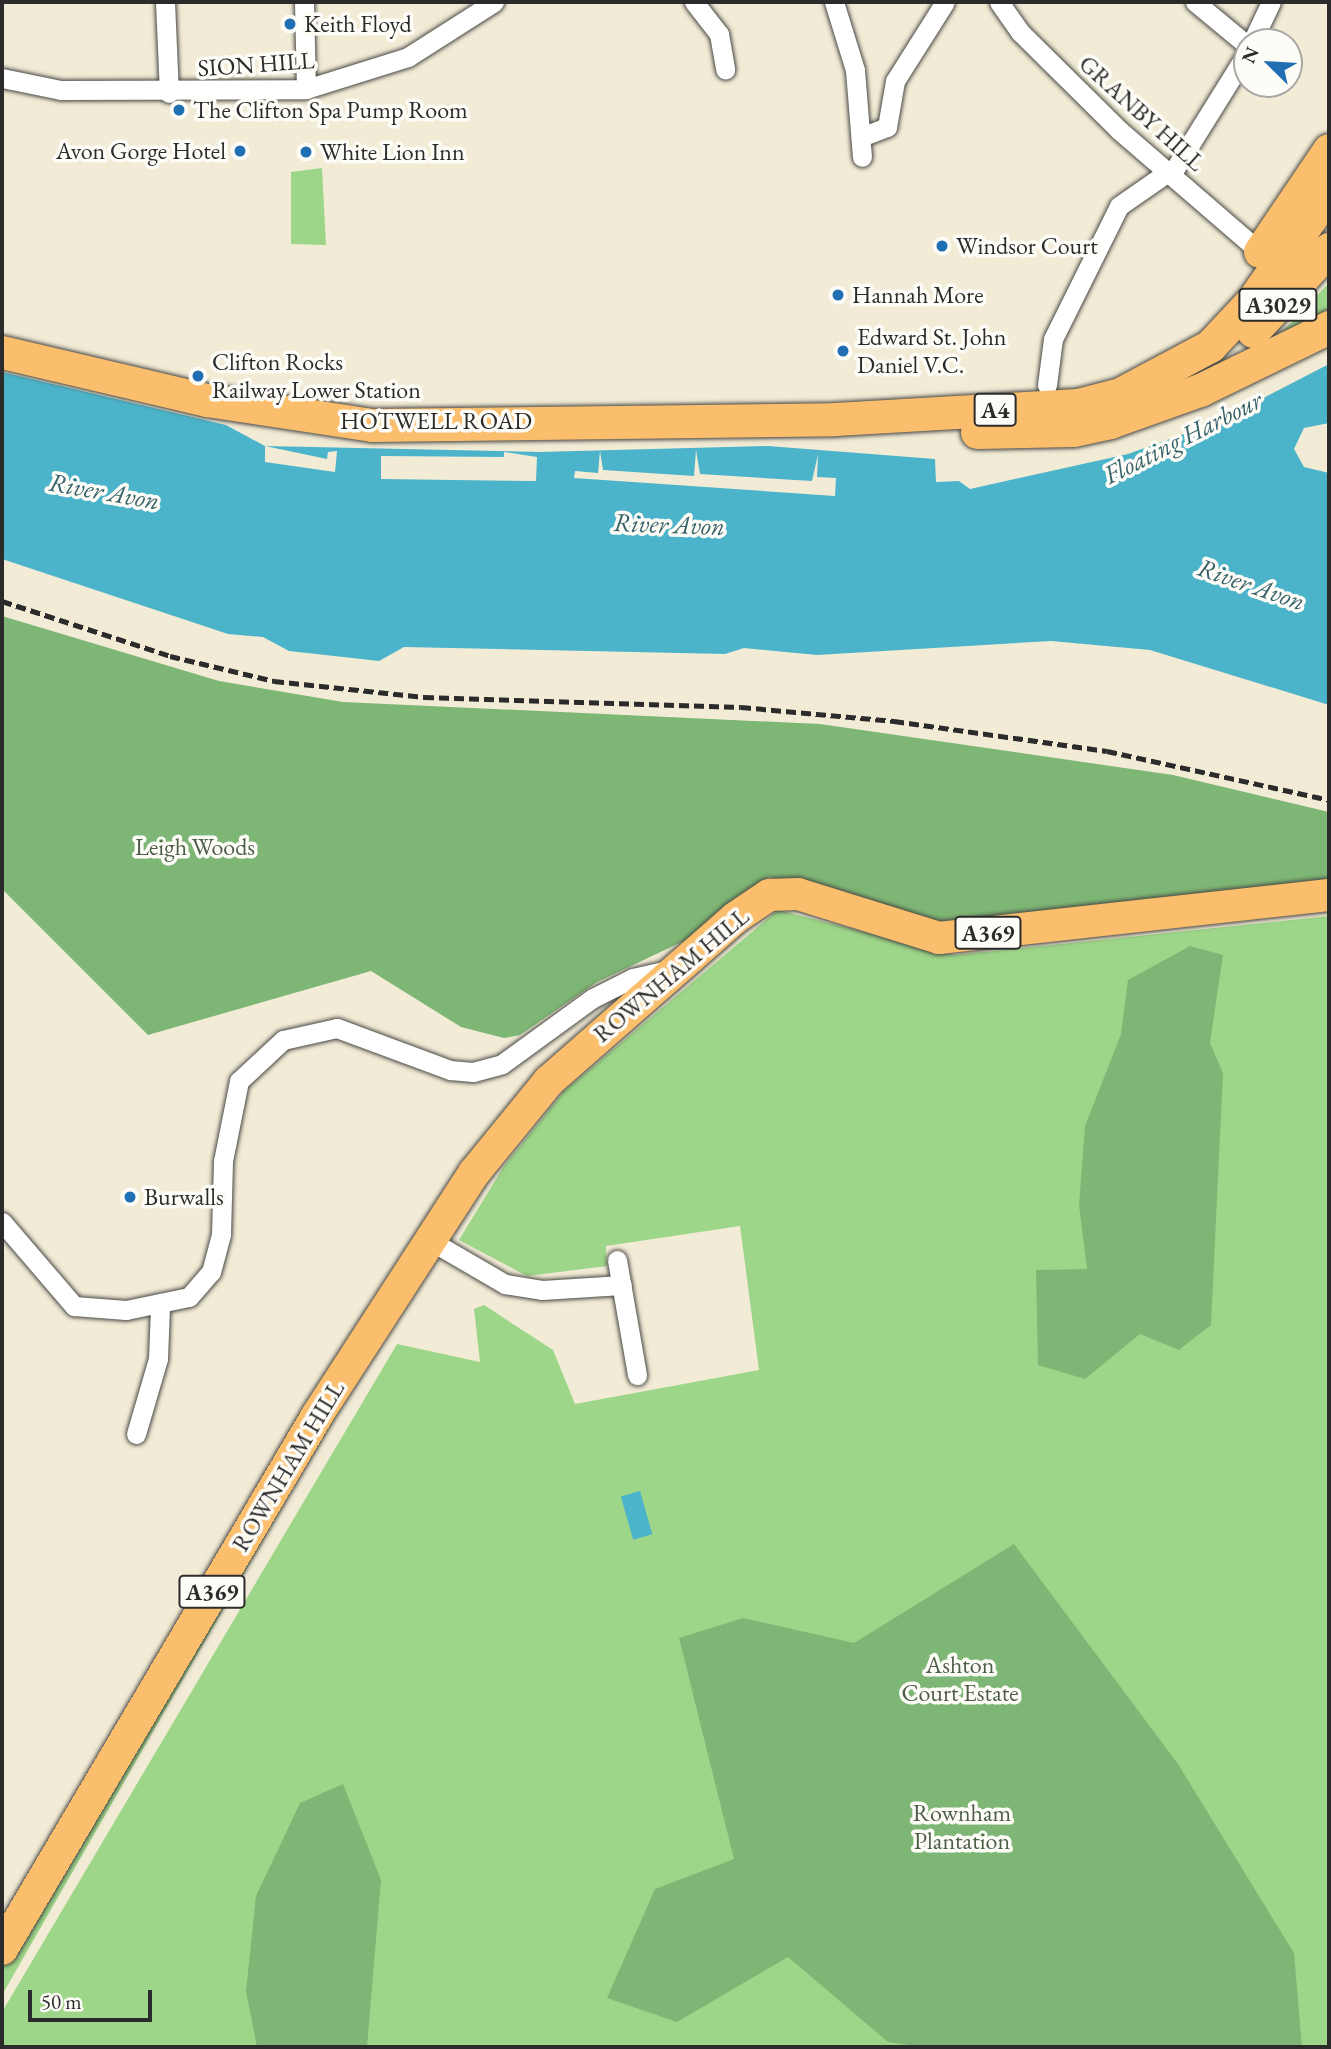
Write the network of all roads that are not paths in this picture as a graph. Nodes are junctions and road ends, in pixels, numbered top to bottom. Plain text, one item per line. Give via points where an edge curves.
1 (165, 2) edge
2 (304, 2) edge
3 (494, 2) edge
4 (694, 2) edge
5 (834, 2) edge
6 (945, 2) edge
7 (999, 2) edge
8 (1195, 2) edge
9 (1271, 2) edge
10 (1259, 28) edge
11 (1233, 33) edge
12 (724, 69) dead end
13 (1233, 75) edge
14 (2, 78) edge
15 (306, 89) junction
16 (169, 93) junction
17 (861, 137) junction
18 (1329, 150) edge
19 (862, 157) dead end
20 (1170, 173) junction
21 (1329, 192) edge
22 (1329, 250) edge
23 (1260, 252) junction
24 (1329, 327) edge
25 (2, 352) edge
26 (1047, 385) dead end
27 (1147, 395) junction
28 (1329, 895) edge
29 (676, 968) junction
30 (2, 1222) edge
31 (432, 1241) junction
32 (617, 1259) dead end
33 (622, 1285) junction
34 (160, 1307) junction
35 (637, 1375) dead end
36 (136, 1434) dead end
37 (2, 1949) edge

1 - 16 street
2 - 15 street
3 - 15 street, SION HILL via 408,57
4 - 12 street via 719,34
5 - 17 street via 855,70
6 - 17 street via 895,81 887,127
7 - 20 street, GRANBY HILL via 1020,32
8 - 11 street
9 - 10 street
13 - 20 street
14 - 16 street, SION HILL via 61,90
15 - 16 street, SION HILL
17 - 19 street
18 - 23 main road, A4
20 - 23 street, GRANBY HILL
20 - 26 street via 1119,206 1053,339
21 - 27 highway, A3029 via 1264,287 1210,346
22 - 27 highway, A3029 via 1256,328
23 - 27 highway, A4 via 1216,314
24 - 27 highway, A4
25 - 27 highway, HOTWELL ROAD / A4 via 207,400 350,424 835,419 1078,405
28 - 29 main road, ROWNHAM HILL / A369 via 939,938 811,897 769,895
29 - 31 main road, ROWNHAM HILL / A369 via 549,1081 474,1173
29 - 34 street via 634,978 593,998 502,1063 473,1072 450,1070 337,1028 310,1029 283,1040 247,1071 232,1101 221,1234 211,1272 192,1295
30 - 34 street via 74,1306
31 - 33 street via 505,1284 542,1290
31 - 37 main road, ROWNHAM HILL / A369 via 318,1413
32 - 33 street
33 - 35 street
34 - 36 street via 158,1359

